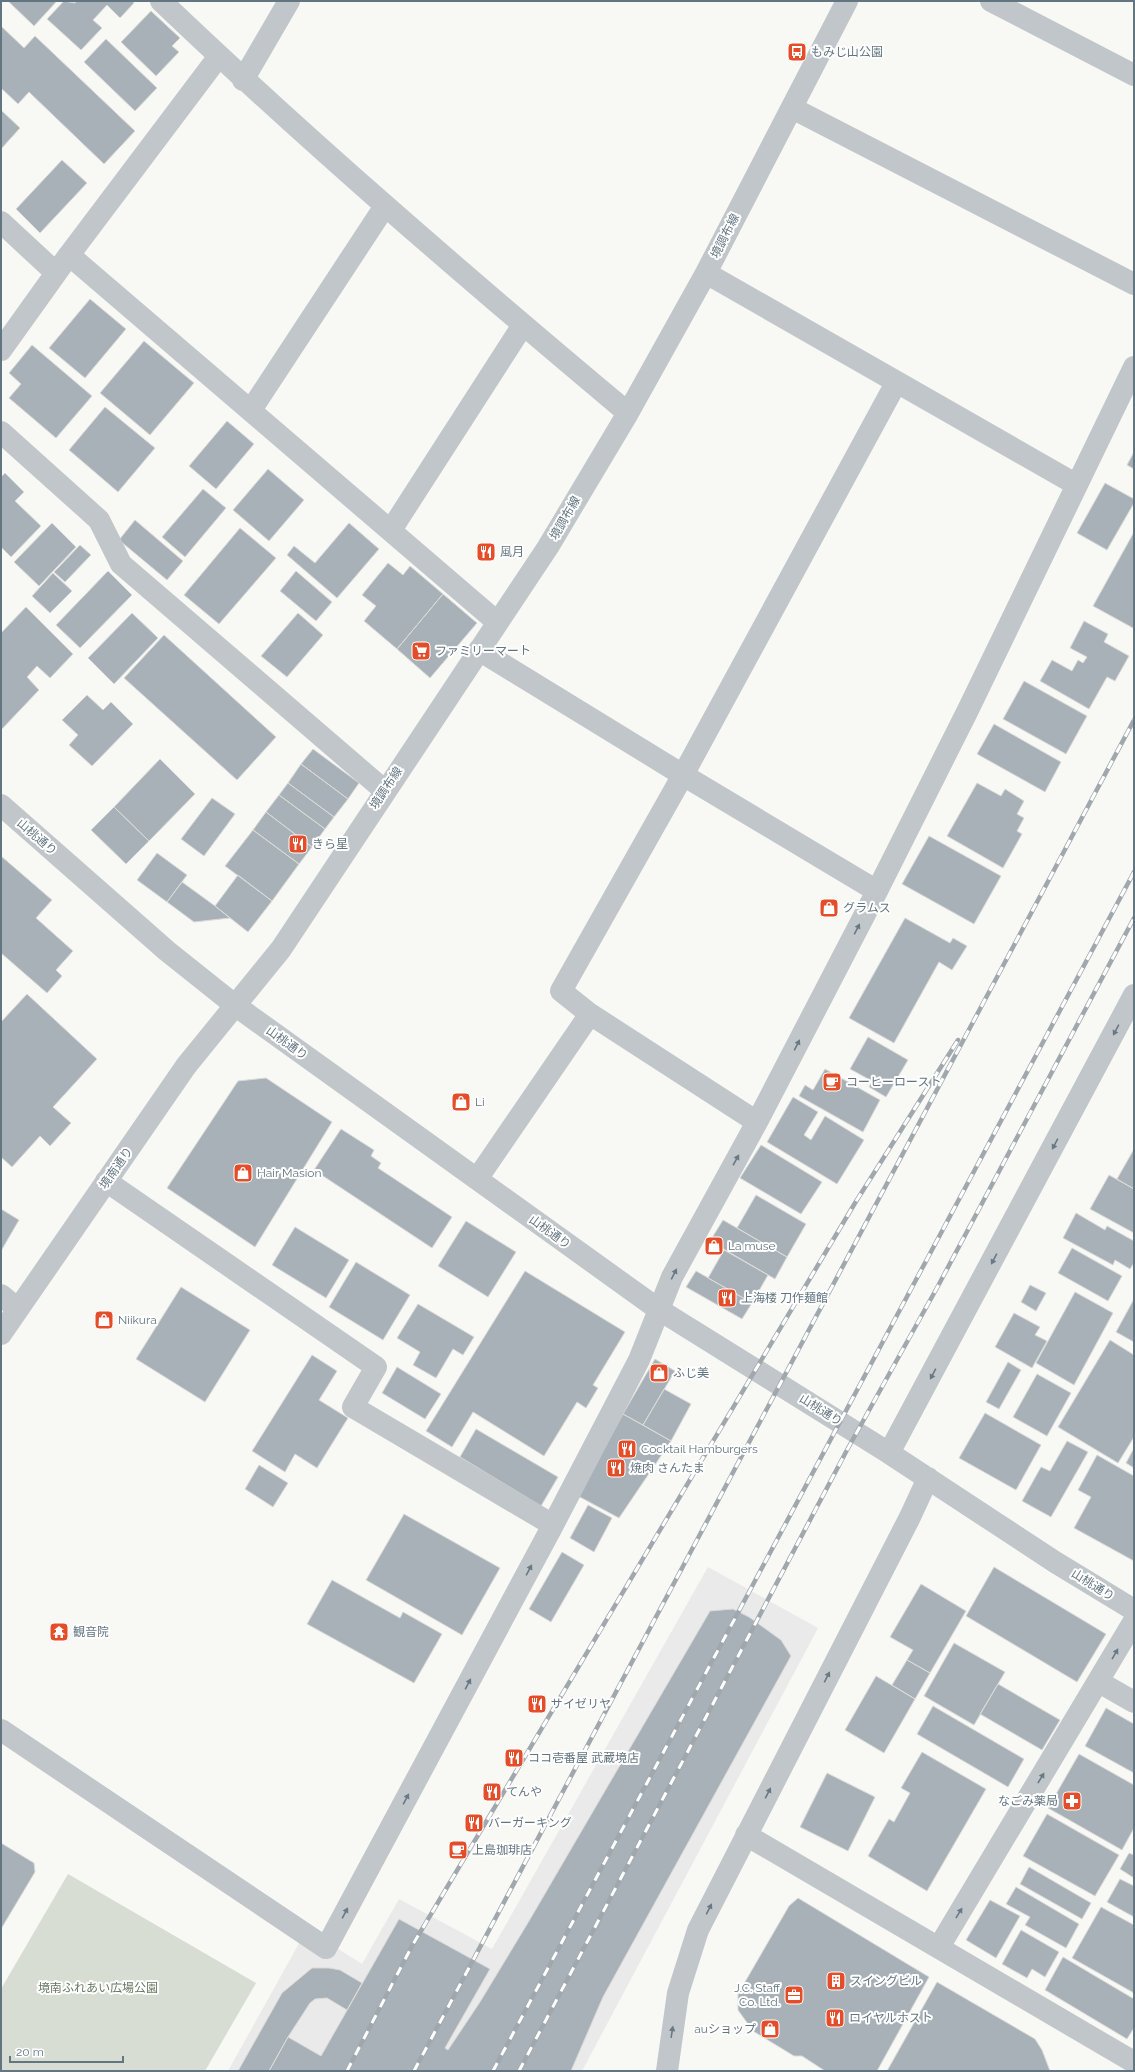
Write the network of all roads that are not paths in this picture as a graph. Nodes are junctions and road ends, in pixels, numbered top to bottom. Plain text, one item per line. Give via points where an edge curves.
1 (161, 1) edge
2 (289, 1) edge
3 (991, 1) edge
4 (840, 4) edge
5 (219, 56) junction
6 (1134, 74) edge
7 (243, 80) junction
8 (792, 108) junction
9 (385, 206) junction
10 (1, 222) edge
11 (69, 254) junction
12 (56, 273) junction
13 (706, 273) junction
14 (1134, 284) edge
15 (523, 325) junction
16 (1, 350) edge
17 (1134, 367) edge
18 (896, 383) junction
19 (251, 410) junction
20 (628, 413) junction
21 (1, 432) edge
22 (1077, 485) junction
23 (391, 530) junction
24 (497, 622) junction
25 (479, 650) junction
26 (682, 775) junction
27 (385, 790) junction
28 (1, 805) edge
29 (876, 891) junction
30 (1134, 995) edge
31 (236, 1006) junction
32 (590, 1014) junction
33 (757, 1122) junction
34 (477, 1179) junction
35 (106, 1181) junction
36 (1, 1295) edge
37 (18, 1309) junction
38 (658, 1309) junction
39 (1, 1334) edge
40 (890, 1453) junction
41 (928, 1478) junction
42 (553, 1525) junction
43 (1134, 1610) edge
44 (1134, 1622) edge
45 (1099, 1682) junction
46 (1134, 1702) edge
47 (1, 1730) edge
48 (746, 1835) junction
49 (939, 1946) junction
50 (1131, 2063) edge
51 (667, 2071) edge

1 - 5 street
2 - 7 street
3 - 6 street
4 - 8 street, 境調布線
5 - 7 street
5 - 11 street
7 - 9 street
8 - 13 street, 境調布線
8 - 14 street
9 - 15 street
9 - 19 street
10 - 12 street
11 - 12 street
11 - 19 street
12 - 16 street
13 - 18 street
13 - 20 street, 境調布線
15 - 20 street
15 - 23 street
17 - 22 street
18 - 22 street
18 - 26 street
19 - 23 street
20 - 24 street, 境調布線 via 548,547
21 - 27 street via 99,520 122,564
22 - 29 street via 967,712
23 - 24 street
24 - 25 street, 境調布線
25 - 26 street
25 - 27 street, 境調布線
26 - 29 street
26 - 32 street via 561,991
27 - 31 street, 境調布線 via 281,949
28 - 31 street, 山桃通り via 167,952
33 -> 29 street
30 -> 40 street
31 - 34 street, 山桃通り
31 - 35 street, 境南通り via 186,1066
32 - 33 street
32 - 34 street
38 -> 33 street via 672,1277
34 - 38 street, 山桃通り
35 - 37 street, 境南通り
35 - 42 street via 376,1367 352,1407
36 - 37 street
37 - 39 street, 境南通り
38 - 40 street, 山桃通り
38 - 42 street via 639,1360
40 - 41 street, 山桃通り
41 - 43 street, 山桃通り
48 -> 41 street
47 -> 42 street via 326,1948
45 -> 44 street
45 - 46 street
49 -> 45 street
48 - 49 street
51 -> 48 street via 678,1993 698,1930
49 - 50 street

